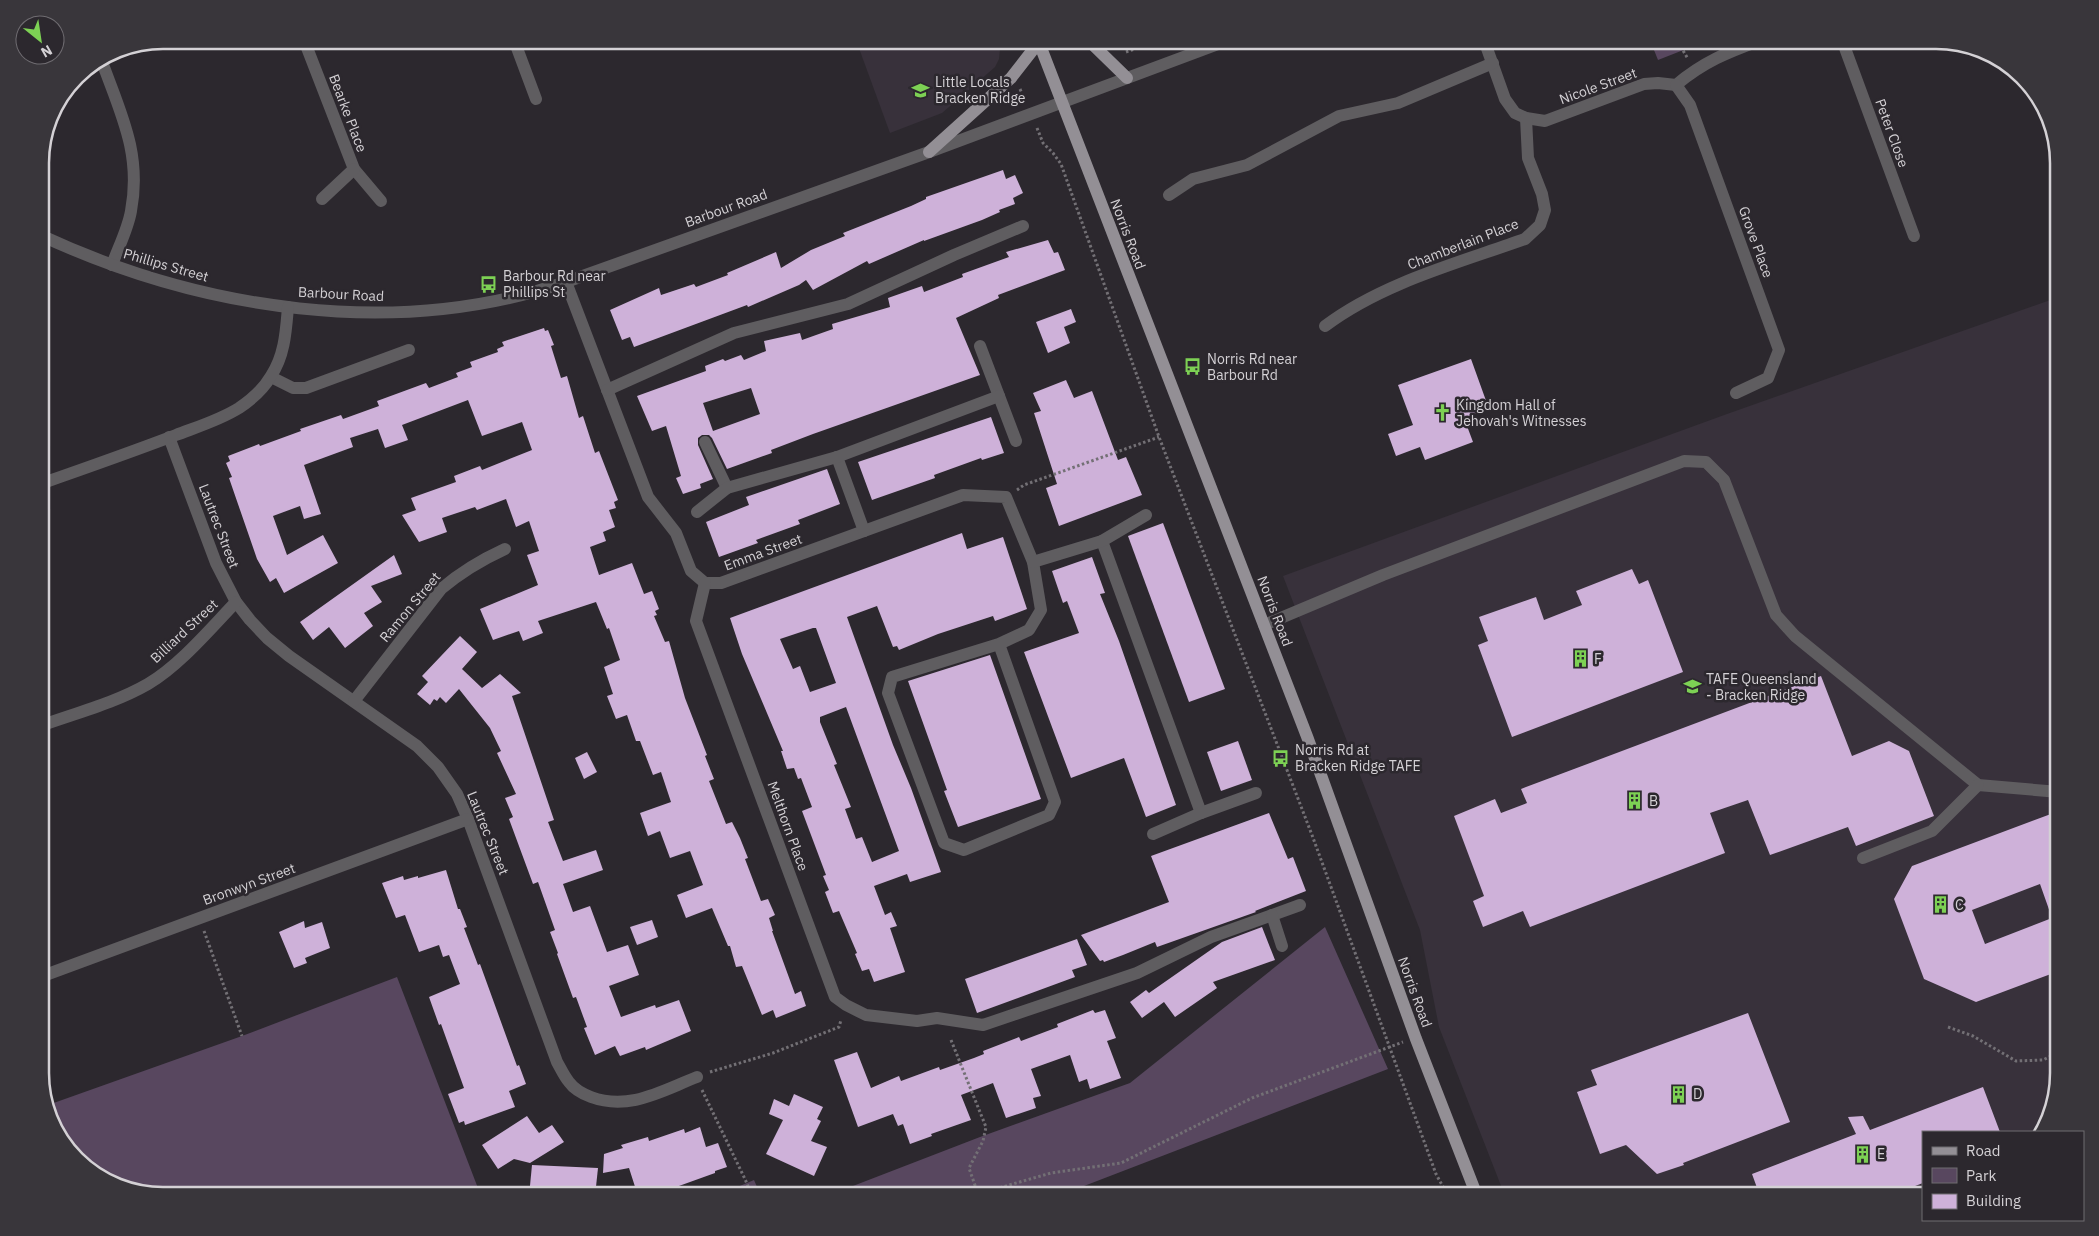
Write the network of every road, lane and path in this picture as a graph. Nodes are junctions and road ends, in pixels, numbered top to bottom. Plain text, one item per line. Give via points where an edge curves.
1 (307, 49) edge
2 (517, 49) edge
3 (1032, 49) edge
4 (1041, 49) edge
5 (1097, 49) edge
6 (1134, 49) edge
7 (1205, 49) edge
8 (1488, 49) edge
9 (1682, 49) edge
10 (1736, 49) edge
11 (1845, 49) edge
12 (1126, 52) dead end
13 (1493, 63) junction
14 (103, 65) edge
15 (1694, 70) junction
16 (1127, 78) junction
17 (1676, 86) junction
18 (536, 99) dead end
19 (1061, 102) junction
20 (1526, 118) junction
21 (1040, 135) dead end
22 (929, 152) junction
23 (354, 170) junction
24 (1169, 195) dead end
25 (322, 200) dead end
26 (381, 201) dead end
27 (1023, 226) dead end
28 (1914, 236) dead end
29 (49, 239) edge
30 (112, 265) junction
31 (566, 282) junction
32 (288, 306) junction
33 (1325, 326) dead end
34 (980, 346) dead end
35 (409, 350) dead end
36 (271, 377) junction
37 (607, 390) junction
38 (1736, 393) dead end
39 (999, 396) junction
40 (169, 437) junction
41 (1159, 437) junction
42 (1016, 441) dead end
43 (706, 442) dead end
44 (837, 457) junction
45 (49, 481) edge
46 (727, 488) junction
47 (1006, 497) junction
48 (697, 512) dead end
49 (1146, 515) dead end
50 (864, 532) junction
51 (1102, 541) junction
52 (506, 549) dead end
53 (1034, 562) junction
54 (705, 583) junction
55 (236, 602) junction
56 (1264, 625) junction
57 (999, 644) junction
58 (354, 701) junction
59 (49, 723) edge
60 (1978, 785) junction
61 (2050, 791) edge
62 (1256, 793) dead end
63 (1201, 812) junction
64 (468, 819) junction
65 (1153, 834) dead end
66 (1863, 858) dead end
67 (1300, 905) dead end
68 (1272, 915) junction
69 (200, 918) junction
70 (1282, 946) dead end
71 (49, 974) edge
72 (846, 1005) junction
73 (1948, 1027) dead end
74 (242, 1036) dead end
75 (1416, 1039) junction
76 (951, 1040) dead end
77 (1390, 1046) junction
78 (2050, 1056) edge
79 (697, 1077) junction
80 (748, 1187) edge
81 (976, 1187) edge
82 (1002, 1187) edge
83 (1443, 1187) edge
84 (1474, 1187) edge

1 - 23 street, Bearke Place
2 - 18 street
3 - 22 main road via 1011,78
4 - 19 main road, Norris Road
5 - 16 main road
6 - 12 path
7 - 16 street, Barbour Road
8 - 13 street
9 - 15 path
10 - 15 street
11 - 28 street, Peter Close
13 - 20 street via 1505,99 1515,113
13 - 24 street via 1398,103 1339,116 1247,166 1193,179
14 - 30 street via 128,132 134,165 131,213
15 - 17 street
16 - 19 street, Barbour Road
17 - 20 street, Nicole Street via 1644,84 1545,121
17 - 38 street, Grove Place via 1690,105 1779,350 1768,378
19 - 22 street, Barbour Road
19 - 56 main road, Norris Road
20 - 33 street, Chamberlain Place via 1528,158 1545,210 1540,225 1525,239 1387,289 1343,312
21 - 41 path via 1061,164
22 - 31 street, Barbour Road
23 - 25 street, Bearke Place
23 - 26 street, Bearke Place
27 - 37 street via 848,304 734,333
29 - 30 street, Phillips Street
30 - 32 street, Phillips Street via 211,294
31 - 32 street, Barbour Road via 507,300 453,307 356,311
31 - 37 street
32 - 36 street, Barbour Road via 284,342
34 - 39 street
35 - 36 street via 306,388 293,388
36 - 40 street, Barbour Road via 241,407
37 - 54 street via 648,497 676,534 692,571
39 - 42 street
39 - 44 street
40 - 45 street, Barbour Road
40 - 55 street, Lautrec Street via 216,563
41 - 47 path via 1024,485
41 - 77 path
43 - 46 street
44 - 46 street
44 - 50 street
46 - 48 street
47 - 50 street, Emma Street via 963,495
47 - 53 street
49 - 51 street
50 - 54 street, Emma Street via 721,583
51 - 53 street
51 - 63 street
52 - 58 street, Ramon Street via 470,566 441,590
53 - 57 street via 1041,610 1029,630
54 - 72 street, Melthorn Place via 696,621 835,997
55 - 58 street, Lautrec Street via 266,638
55 - 59 street, Billiard Street via 150,683
56 - 60 street via 1383,575 1684,461 1706,462 1724,480 1776,615 1795,636
56 - 75 main road, Norris Road
57 - 57 street via 892,677 888,693 944,843 964,850 1049,815 1055,802
58 - 64 street, Lautrec Street via 416,746 438,767 457,794
60 - 61 street
60 - 66 street via 1932,831
62 - 63 street
63 - 65 street
64 - 69 street, Bronwyn Street
64 - 79 street, Lautrec Street via 557,1062 570,1083 583,1094 604,1102 621,1103 639,1100
67 - 68 street, Melthorn Place
68 - 70 street
68 - 72 street, Melthorn Place via 1211,937 1137,973 984,1025 937,1018 917,1021 866,1015
69 - 71 street, Bronwyn Street
69 - 74 path
72 - 79 path via 839,1027 773,1053
73 - 78 path via 1973,1036 2016,1061 2043,1060
75 - 77 path
75 - 84 main road, Norris Road
76 - 81 path via 986,1127 983,1141 969,1168
77 - 82 path via 1252,1098 1121,1163 1051,1173
77 - 83 path
79 - 80 path

